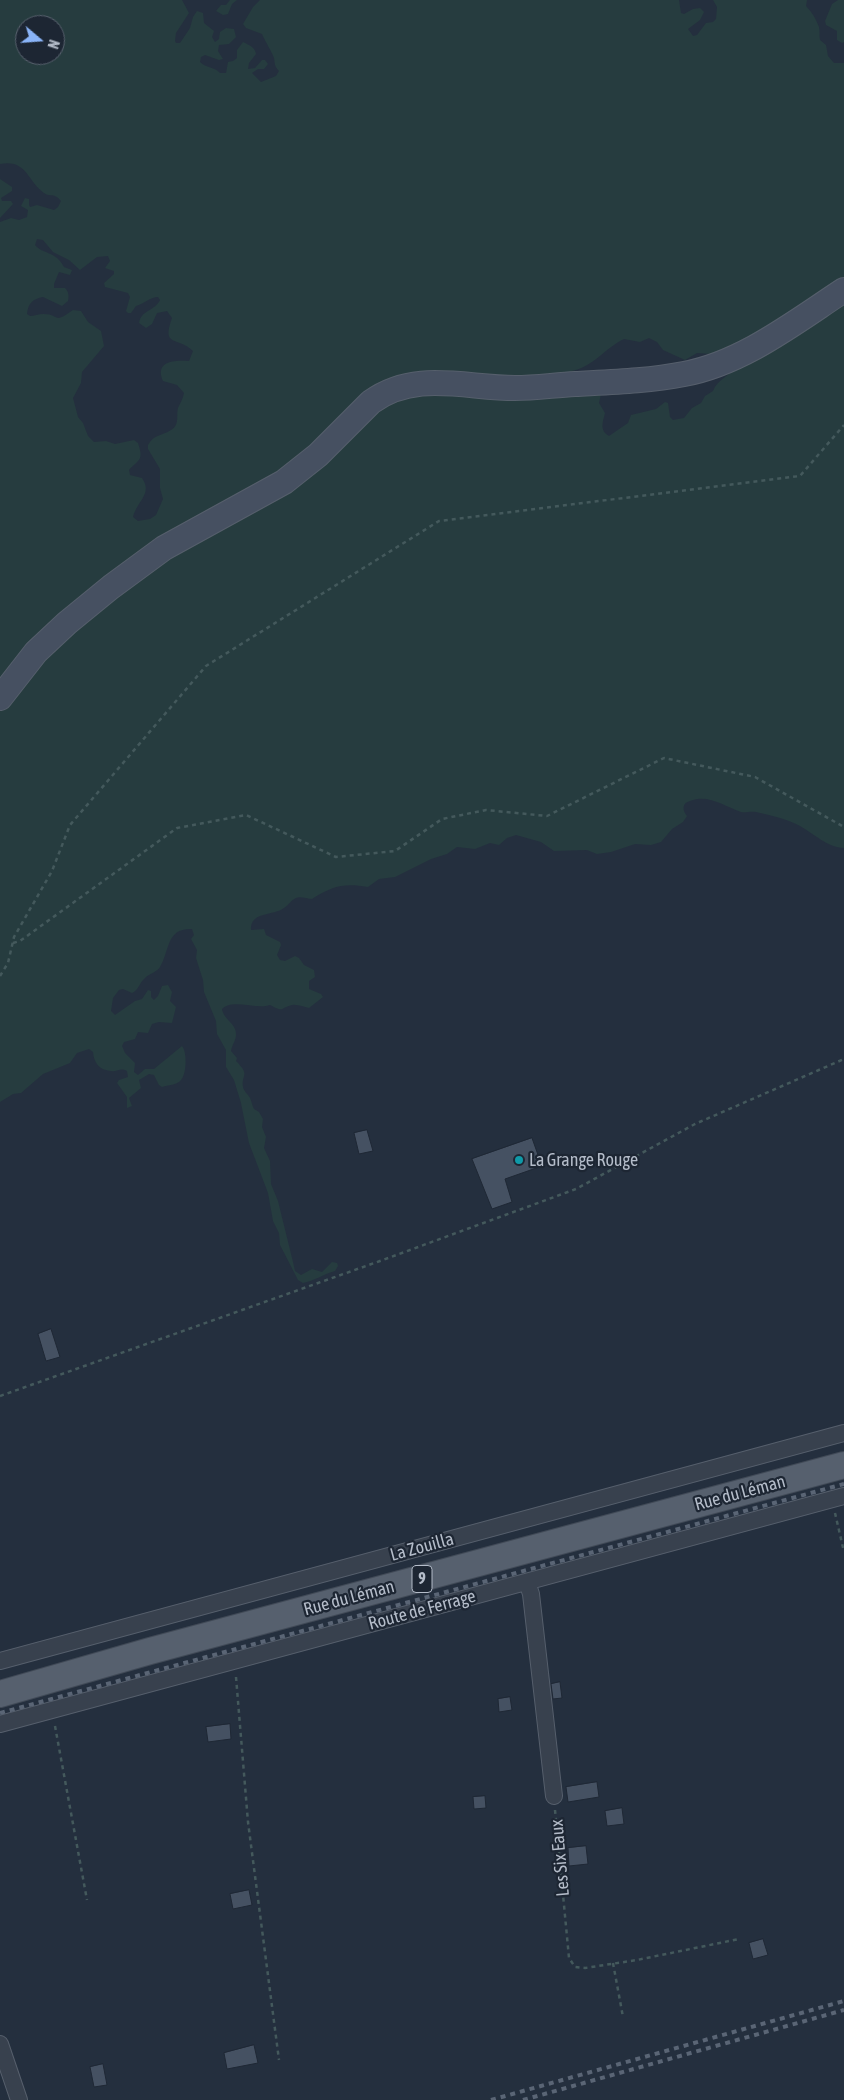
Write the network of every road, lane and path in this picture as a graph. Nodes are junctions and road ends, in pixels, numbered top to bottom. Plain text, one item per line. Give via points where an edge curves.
1 (844, 290) edge
2 (844, 425) edge
3 (0, 698) edge
4 (844, 826) edge
5 (13, 943) junction
6 (0, 976) edge
7 (844, 1059) edge
8 (0, 1396) edge
9 (844, 1433) edge
10 (844, 1465) edge
11 (838, 1498) edge
12 (844, 1552) edge
13 (527, 1582) junction
14 (0, 1661) edge
15 (230, 1661) junction
16 (0, 1694) edge
17 (52, 1709) junction
18 (0, 1724) edge
19 (554, 1796) joint
20 (87, 1900) dead end
21 (739, 1939) dead end
22 (613, 1963) junction
23 (623, 2018) dead end
24 (0, 2044) edge
25 (279, 2060) dead end
26 (19, 2100) edge

1 - 3 street via 754,347 687,374 514,388 424,382 394,388 371,402 318,456 290,478 164,548 111,586 36,652
2 - 5 path via 800,476 439,521 206,666 70,825 52,871
4 - 5 path via 755,777 664,758 547,816 486,810 442,819 396,851 336,857 246,815 177,828
5 - 6 path via 8,963
7 - 8 path via 696,1124 576,1189
9 - 14 street, La Zouilla
10 - 16 main road, Rue du Léman / 9
11 - 12 path
11 - 13 street, Route de Ferrage
13 - 15 street, Route de Ferrage
13 - 19 street, Les Six Eaux
15 - 17 street, Route de Ferrage
15 - 25 path via 237,1681 248,1822
17 - 18 street, Route de Ferrage
17 - 20 path
19 - 22 path, Les Six Eaux via 570,1960 574,1967 585,1968
21 - 22 path, Les Six Eaux
22 - 23 path
24 - 26 street

